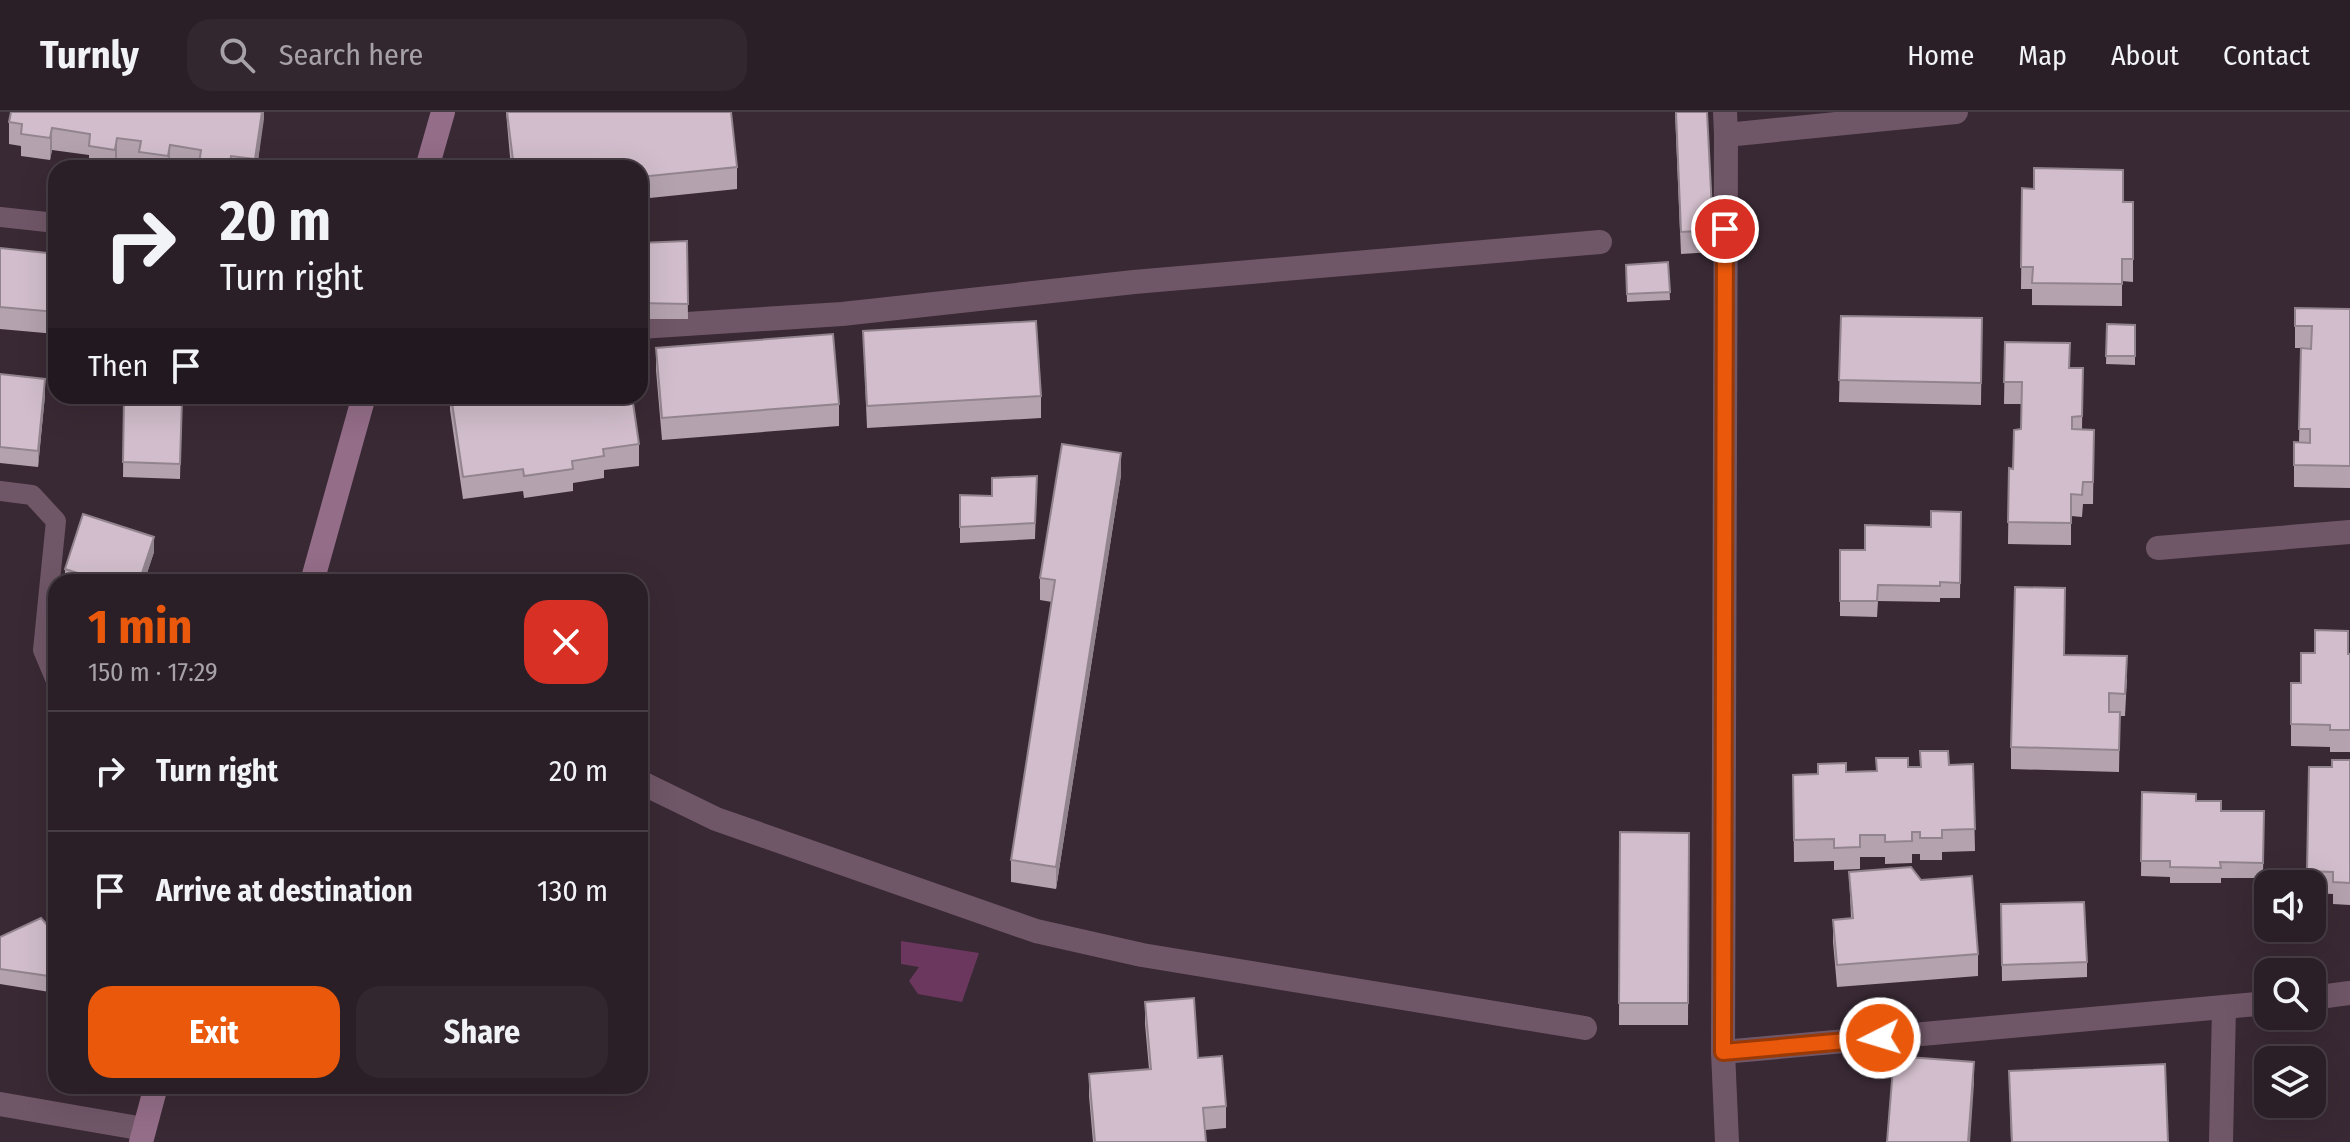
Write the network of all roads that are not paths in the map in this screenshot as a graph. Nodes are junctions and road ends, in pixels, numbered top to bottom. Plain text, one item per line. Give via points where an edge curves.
1 (443, 112) edge
2 (1956, 112) edge
3 (1725, 123) edge
4 (429, 160) edge
5 (0, 217) edge
6 (48, 222) edge
7 (1600, 242) dead end
8 (648, 326) edge
9 (362, 404) edge
10 (0, 491) edge
11 (2350, 532) edge
12 (2158, 548) dead end
13 (51, 574) edge
14 (314, 574) edge
15 (48, 600) edge
16 (48, 662) edge
17 (648, 786) edge
18 (2350, 993) edge
19 (2326, 996) edge
20 (2254, 1005) edge
21 (2224, 1008) junction
22 (1585, 1028) dead end
23 (1723, 1052) junction
24 (154, 1094) edge
25 (0, 1104) edge
26 (143, 1136) edge
27 (1727, 1142) edge
28 (2221, 1142) edge

1 - 4 street
2 - 3 street
3 - 23 street
5 - 6 lane
7 - 8 street via 1134,282 842,314
9 - 14 street
10 - 13 lane via 32,495 56,521
11 - 12 street
15 - 16 lane via 43,650
17 - 22 street via 716,819 1036,931 1142,955
18 - 19 street
20 - 21 street
21 - 23 street
21 - 28 street
23 - 27 street
24 - 26 street
25 - 26 street

